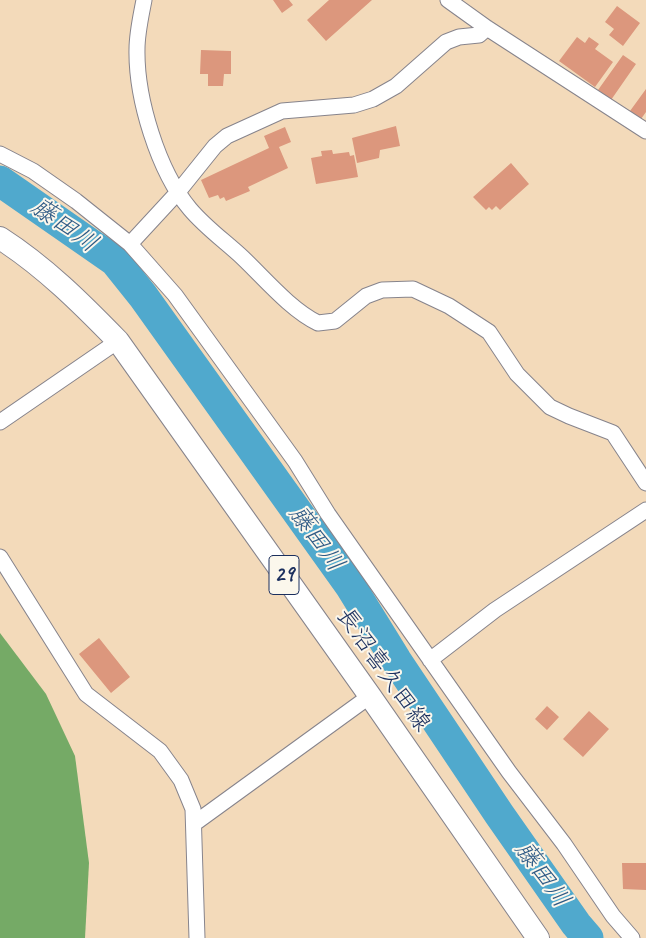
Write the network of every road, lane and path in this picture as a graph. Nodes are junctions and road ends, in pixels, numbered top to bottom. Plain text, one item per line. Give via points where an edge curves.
1 (144, 0) edge
2 (448, 0) edge
3 (487, 28) junction
4 (646, 131) edge
5 (0, 154) edge
6 (178, 192) junction
7 (0, 238) edge
8 (130, 244) junction
9 (118, 341) junction
10 (0, 422) edge
11 (646, 483) edge
12 (646, 510) edge
13 (0, 557) edge
14 (430, 660) junction
15 (370, 696) junction
16 (194, 823) junction
17 (197, 938) edge
18 (538, 938) edge
19 (632, 938) edge

1 - 6 street via 137,49 144,102 152,140
2 - 3 street
3 - 4 street
3 - 6 street via 479,35 446,42 396,86 373,99 354,105 282,111 227,136
5 - 8 street via 33,171
6 - 8 street
6 - 11 street via 190,209 268,284 318,323 335,320 366,296 382,290 414,289 449,306 489,332 517,374 550,406 613,433
7 - 9 main road, 長沼喜久田線 / 29 via 31,258 80,301
8 - 14 street via 174,295 295,461
9 - 10 street
9 - 15 main road, 長沼喜久田線 / 29
12 - 14 street via 495,610
13 - 16 street via 86,694 160,751 171,765 193,809
14 - 19 street
15 - 16 street
15 - 18 main road, 長沼喜久田線 / 29
16 - 17 street

